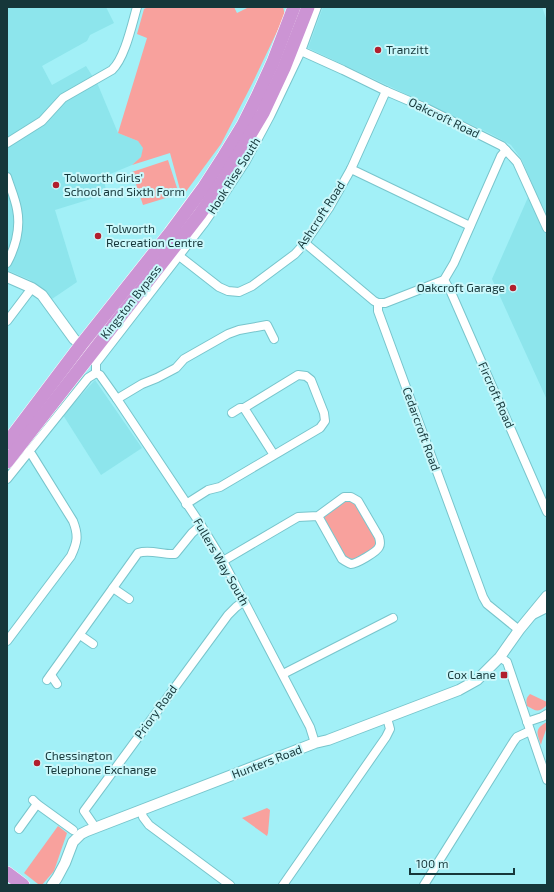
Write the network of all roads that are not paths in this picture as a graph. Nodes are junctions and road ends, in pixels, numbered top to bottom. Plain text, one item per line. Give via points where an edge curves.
1 (137, 7) edge
2 (294, 7) edge
3 (308, 7) edge
4 (317, 7) edge
5 (301, 51) junction
6 (386, 91) junction
7 (7, 143) edge
8 (506, 150) junction
9 (351, 169) junction
10 (7, 177) edge
11 (470, 226) junction
12 (547, 228) edge
13 (305, 243) junction
14 (178, 255) junction
15 (7, 263) edge
16 (7, 277) edge
17 (444, 280) junction
18 (32, 288) junction
19 (378, 304) junction
20 (7, 321) edge
21 (274, 339) dead end
22 (81, 346) junction
23 (96, 373) junction
24 (116, 399) junction
25 (52, 404) junction
26 (244, 408) junction
27 (232, 413) dead end
28 (7, 442) edge
29 (28, 452) junction
30 (274, 456) junction
31 (7, 462) edge
32 (7, 472) edge
33 (7, 479) edge
34 (186, 504) junction
35 (547, 512) edge
36 (318, 516) junction
37 (200, 525) junction
38 (223, 561) junction
39 (113, 588) junction
40 (547, 596) edge
41 (129, 598) dead end
42 (244, 602) junction
43 (547, 608) edge
44 (530, 616) junction
45 (393, 618) dead end
46 (519, 630) junction
47 (80, 635) junction
48 (7, 641) edge
49 (93, 644) dead end
50 (500, 656) junction
51 (283, 674) junction
52 (57, 684) dead end
53 (547, 714) edge
54 (387, 718) junction
55 (527, 722) junction
56 (530, 731) junction
57 (315, 743) junction
58 (547, 780) edge
59 (141, 810) junction
60 (95, 827) junction
61 (19, 829) dead end
62 (76, 830) junction
63 (7, 873) edge
64 (7, 883) edge
65 (10, 885) edge
66 (23, 885) edge
67 (52, 885) edge
68 (230, 885) edge
69 (283, 885) edge
70 (424, 885) edge

1 - 7 street via 116,66 63,98 42,121
2 - 22 highway, Kingston Bypass via 273,62 224,156 170,233
3 - 25 highway, Kingston Bypass via 263,113 222,182
4 - 5 street, Hook Rise South
5 - 6 street, Oakcroft Road
5 - 14 street, Hook Rise South via 246,161 205,222
6 - 8 street, Oakcroft Road
6 - 9 street, Ashcroft Road
8 - 11 street
8 - 12 street, Oakcroft Road via 517,162
9 - 11 street
9 - 13 street, Ashcroft Road
10 - 15 street via 18,209 19,222 18,235
11 - 17 street
13 - 14 street, Ashcroft Road via 270,273 239,292 219,288
13 - 19 street
14 - 23 street, Hook Rise South via 100,358
16 - 18 street
17 - 19 street
17 - 35 street, Fircroft Road via 454,297
18 - 20 street
18 - 22 street via 42,295
19 - 46 street, Cedarcroft Road via 378,311 483,597 487,604
21 - 24 street via 267,326 240,334 228,334 190,355 176,368
22 - 28 highway, Kingston Bypass
23 - 24 street, Fullers Way South
23 - 29 street, Hook Rise South via 88,378
24 - 34 street, Fullers Way South
25 - 31 highway, Kingston Bypass
25 - 32 highway
26 - 27 street
26 - 30 street
26 - 30 street via 298,375 311,380 325,421 320,428
29 - 33 street, Hook Rise South
29 - 48 street via 73,521 78,539 71,556
30 - 34 street
34 - 37 street, Fullers Way South
36 - 36 street via 344,497 352,497 358,501 379,537 379,547 355,564 346,562
36 - 38 street via 298,517
37 - 38 street, Fullers Way South
37 - 39 street via 175,554 144,551 138,553
38 - 42 street, Fullers Way South
39 - 41 street
39 - 47 street
40 - 44 street
42 - 51 street, Fullers Way South
42 - 60 street, Priory Road via 228,615 84,811
43 - 44 street
44 - 46 street
45 - 51 street
46 - 50 street
47 - 49 street
47 - 52 street via 49,677
50 - 54 street, Hunters Road via 477,680 459,690
50 - 55 street via 507,662
51 - 57 street, Fullers Way South
53 - 55 street
54 - 57 street, Hunters Road
54 - 69 street via 390,729 386,736
55 - 56 street
56 - 58 street
56 - 70 street via 514,741
57 - 59 street, Hunters Road
59 - 60 street, Hunters Road
59 - 68 street via 149,825
60 - 62 street, Hunters Road via 81,834
61 - 62 street via 35,802
62 - 67 street via 65,863
63 - 66 highway
64 - 65 highway

